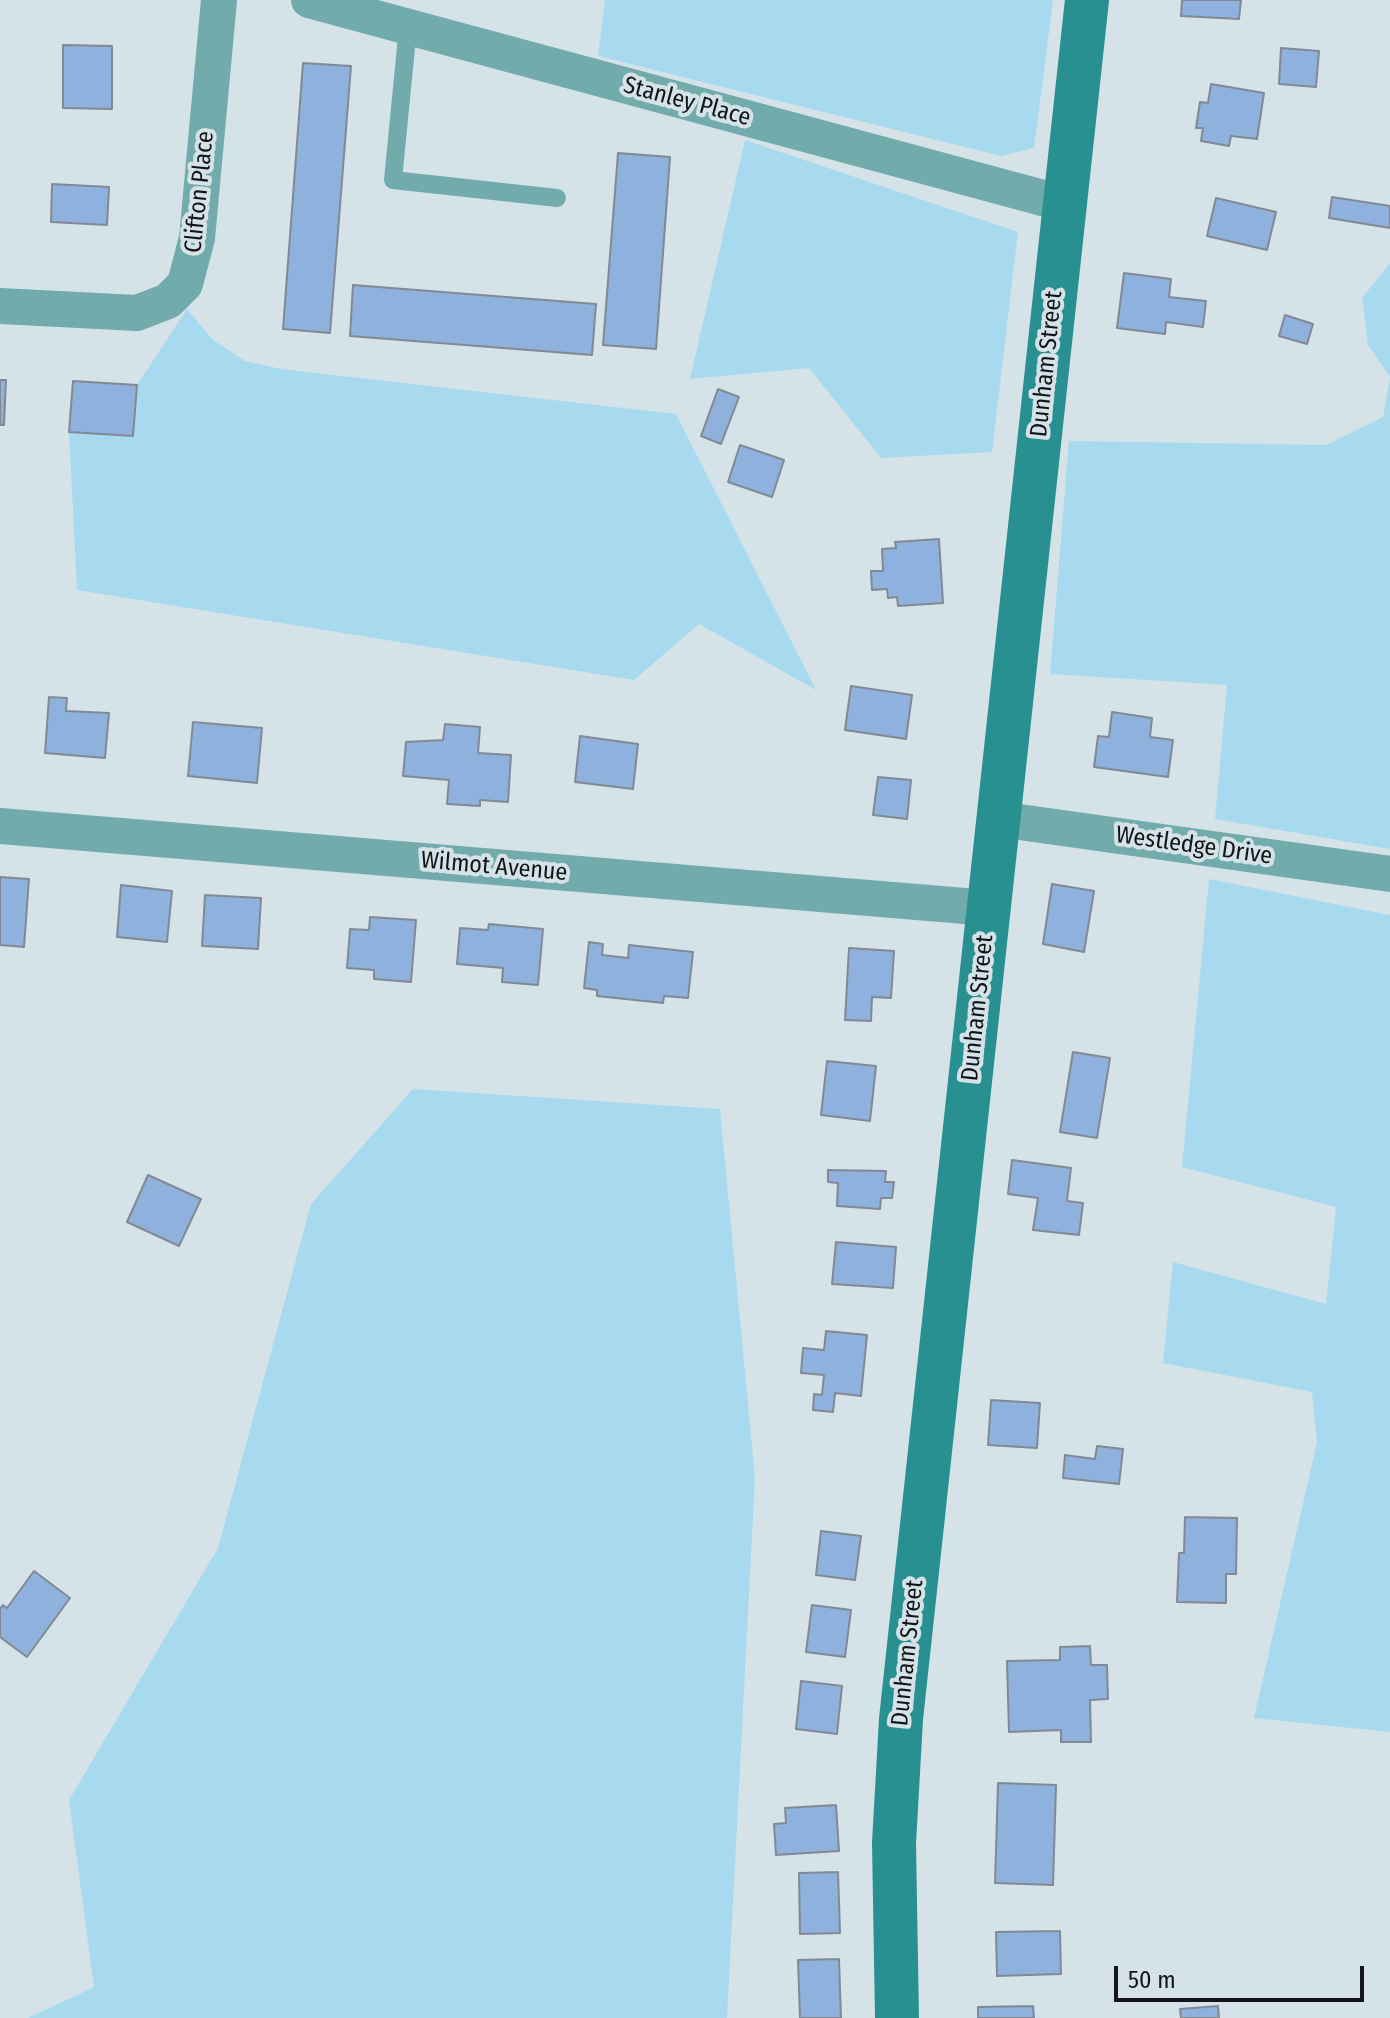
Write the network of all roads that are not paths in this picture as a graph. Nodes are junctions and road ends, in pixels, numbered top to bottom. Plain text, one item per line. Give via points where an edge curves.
1 (219, 0) edge
2 (309, 0) edge
3 (1087, 0) edge
4 (408, 27) junction
5 (557, 198) dead end
6 (1065, 204) junction
7 (0, 306) edge
8 (998, 819) junction
9 (0, 826) edge
10 (1390, 874) edge
11 (989, 908) junction
12 (897, 2018) edge

1 - 7 street, Clifton Place via 197,238 185,284 168,301 137,313
2 - 4 street, Stanley Place
3 - 6 street, Dunham Street
4 - 5 lane via 393,180
4 - 6 street, Stanley Place
6 - 8 street, Dunham Street
8 - 10 street, Westledge Drive
8 - 11 street, Dunham Street
9 - 11 street, Wilmot Avenue
11 - 12 street, Dunham Street via 896,1781

